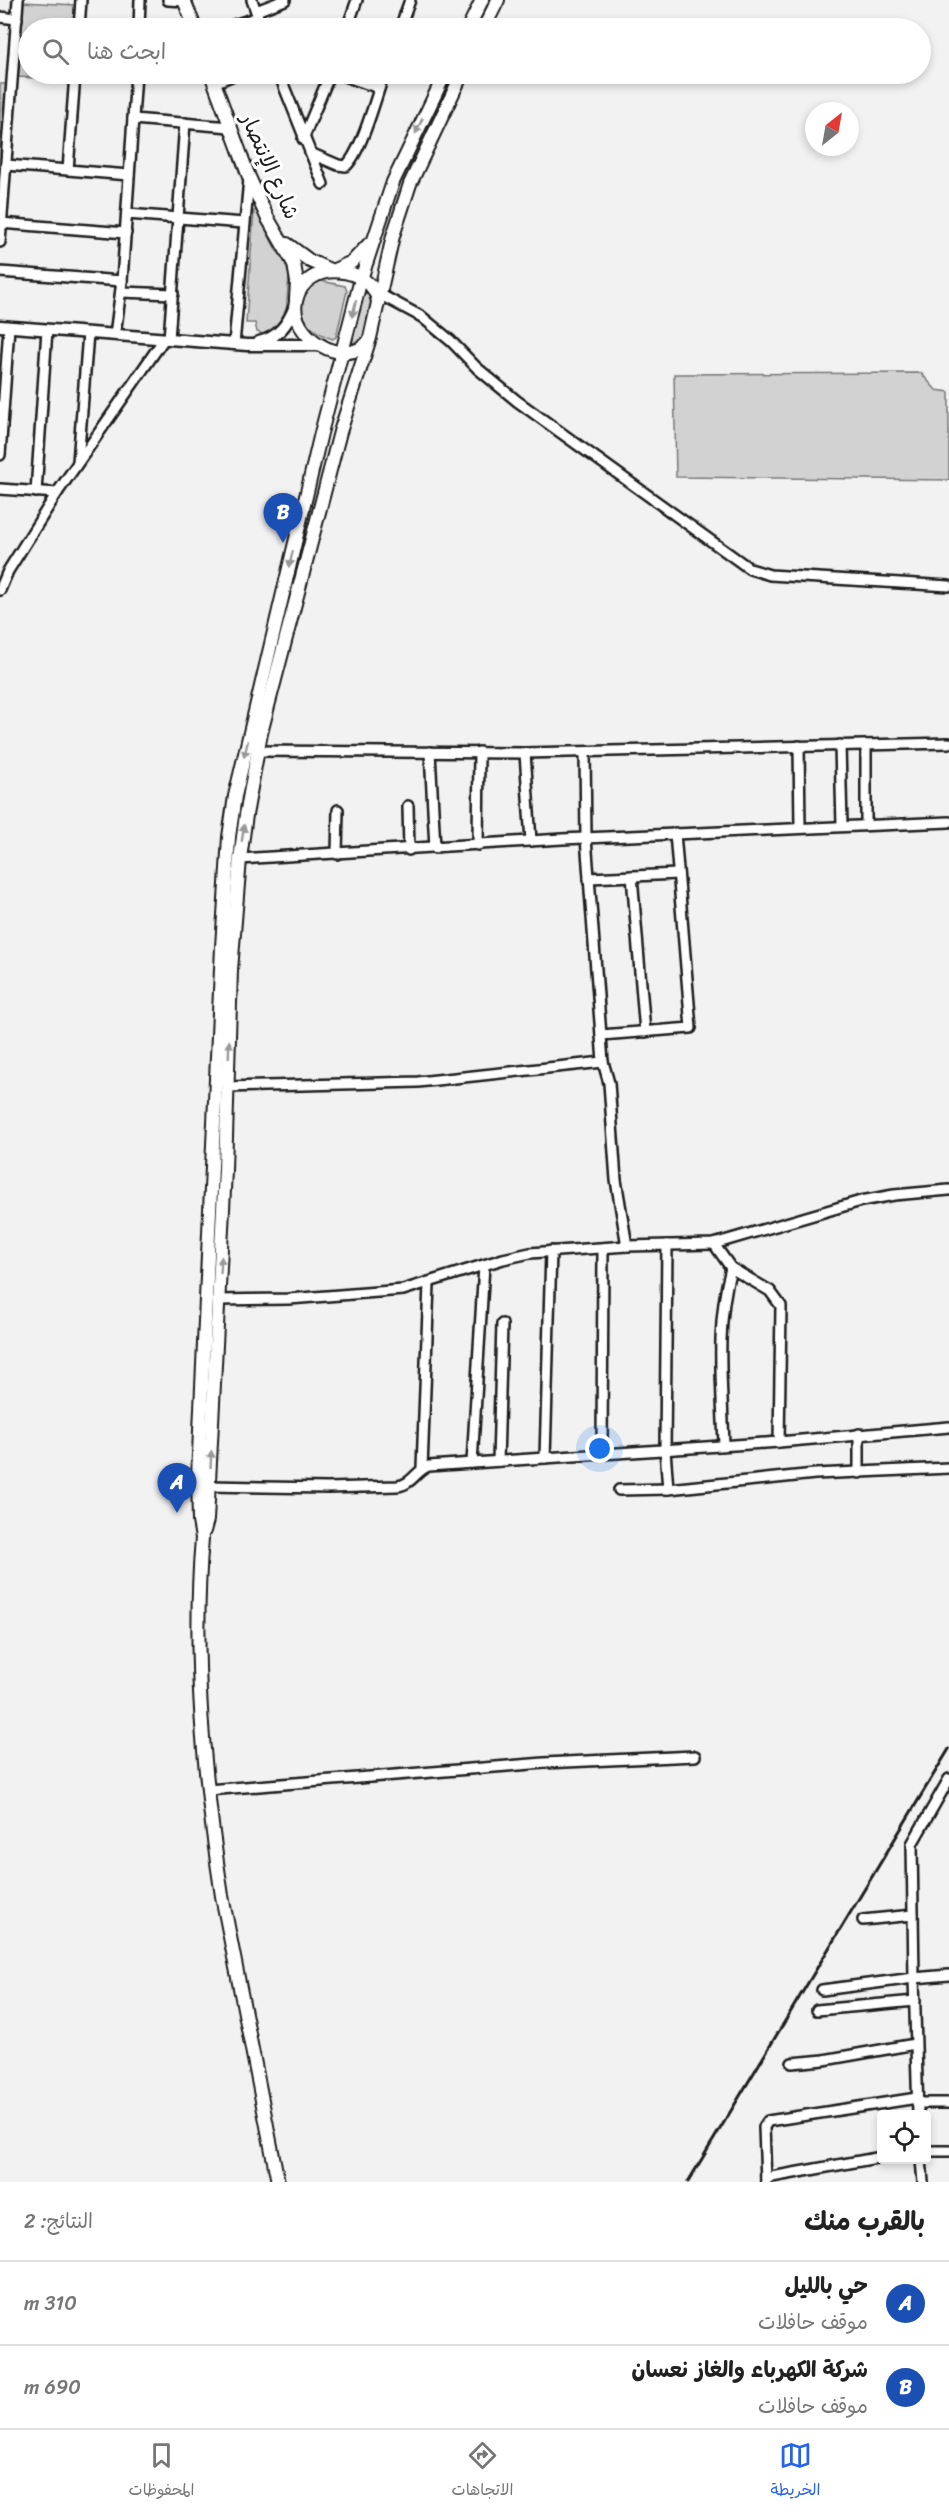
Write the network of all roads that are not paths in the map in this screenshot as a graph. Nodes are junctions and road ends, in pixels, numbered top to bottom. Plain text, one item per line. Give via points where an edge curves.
1 (18, 0) edge
2 (81, 0) edge
3 (140, 0) edge
4 (168, 0) edge
5 (179, 0) edge
6 (252, 0) edge
7 (285, 0) edge
8 (357, 0) edge
9 (411, 0) edge
10 (482, 0) edge
11 (498, 0) edge
12 (257, 14) junction
13 (0, 17) edge
14 (80, 18) edge
15 (139, 18) edge
16 (189, 18) edge
17 (248, 18) edge
18 (258, 18) edge
19 (351, 18) edge
20 (404, 18) edge
21 (473, 18) edge
22 (489, 18) edge
23 (16, 19) junction
24 (0, 79) edge
25 (12, 80) junction
26 (74, 84) edge
27 (135, 84) edge
28 (215, 84) edge
29 (283, 84) edge
30 (326, 84) edge
31 (367, 84) edge
32 (380, 84) edge
33 (440, 84) edge
34 (457, 84) edge
35 (379, 88) junction
36 (133, 119) junction
37 (185, 123) junction
38 (230, 127) junction
39 (303, 139) junction
40 (310, 153) junction
41 (4, 170) edge
42 (68, 170) junction
43 (129, 175) junction
44 (249, 177) junction
45 (323, 184) dead end
46 (127, 214) junction
47 (178, 218) junction
48 (1, 223) edge
49 (244, 224) junction
50 (126, 233) junction
51 (375, 235) junction
52 (282, 240) junction
53 (0, 242) edge
54 (332, 271) junction
55 (0, 272) edge
56 (361, 279) junction
57 (122, 281) junction
58 (121, 292) junction
59 (173, 294) junction
60 (379, 301) junction
61 (295, 303) junction
62 (5, 326) edge
63 (47, 330) junction
64 (88, 333) junction
65 (115, 335) junction
66 (370, 338) junction
67 (167, 339) junction
68 (234, 344) junction
69 (247, 345) junction
70 (322, 345) junction
71 (343, 352) junction
72 (0, 455) edge
73 (78, 463) junction
74 (0, 489) edge
75 (36, 492) junction
76 (57, 493) junction
77 (949, 586) edge
78 (0, 590) edge
79 (949, 743) edge
80 (840, 745) junction
81 (866, 745) junction
82 (799, 746) junction
83 (258, 751) junction
84 (430, 752) junction
85 (479, 752) junction
86 (585, 752) junction
87 (525, 753) junction
88 (408, 806) dead end
89 (338, 810) dead end
90 (949, 822) edge
91 (866, 825) junction
92 (842, 826) junction
93 (800, 828) junction
94 (675, 834) junction
95 (586, 838) junction
96 (531, 841) junction
97 (478, 845) junction
98 (435, 848) junction
99 (410, 850) junction
100 (337, 854) junction
101 (240, 859) junction
102 (678, 874) junction
103 (632, 876) junction
104 (589, 878) junction
105 (645, 1032) junction
106 (601, 1035) junction
107 (603, 1062) junction
108 (228, 1087) junction
109 (949, 1190) edge
110 (714, 1244) junction
111 (667, 1245) junction
112 (627, 1246) junction
113 (603, 1249) junction
114 (550, 1251) junction
115 (484, 1265) junction
116 (731, 1268) junction
117 (429, 1284) junction
118 (219, 1300) junction
119 (502, 1324) dead end
120 (949, 1427) edge
121 (859, 1434) junction
122 (779, 1442) junction
123 (724, 1445) junction
124 (665, 1450) junction
125 (602, 1454) junction
126 (545, 1458) junction
127 (498, 1461) junction
128 (472, 1463) junction
129 (422, 1468) junction
130 (949, 1468) edge
131 (859, 1473) junction
132 (209, 1486) junction
133 (668, 1489) junction
134 (619, 1490) dead end
135 (202, 1538) junction
136 (695, 1756) dead end
137 (949, 1779) edge
138 (208, 1790) junction
139 (913, 1915) junction
140 (863, 1920) dead end
141 (949, 1975) edge
142 (914, 1978) junction
143 (822, 1990) dead end
144 (915, 2001) junction
145 (818, 2010) dead end
146 (915, 2044) junction
147 (792, 2063) dead end
148 (917, 2101) junction
149 (949, 2103) edge
150 (918, 2110) edge
151 (931, 2151) edge
152 (949, 2151) edge
153 (877, 2158) edge
154 (921, 2164) edge
155 (766, 2180) edge
156 (278, 2182) edge
157 (923, 2182) edge

1 - 23 street
2 - 14 street
3 - 15 street
4 - 5 street
5 - 16 main road
6 - 12 street
7 - 12 street
8 - 19 street
9 - 20 street
10 - 21 main road
11 - 22 main road
12 - 17 street
12 - 18 street
13 - 23 street
23 - 25 street
24 - 25 street
25 - 41 street
26 - 42 street
27 - 36 street
28 - 38 main road, شارع الإنتصار
29 - 39 street
30 - 39 street
31 - 35 street
32 - 35 street
33 -> 51 main road via 393,182
34 - 60 main road via 411,184 393,236
35 - 40 street via 351,162 338,165
36 - 37 street
36 - 43 street
37 - 38 street
37 - 47 street
38 - 44 main road, شارع الإنتصار
39 - 40 street
40 - 45 street
41 - 42 street
41 - 48 street
42 - 43 street
43 - 46 street
44 - 49 street
44 - 52 main road, شارع الإنتصار
46 - 47 street
46 - 50 street
47 - 49 street
47 - 59 street
48 - 50 street
48 - 53 street
49 - 68 street
50 - 57 street
51 - 54 main road via 359,257
51 - 56 main road
52 - 54 main road via 310,261
52 - 61 main road via 297,274
54 - 56 main road
54 - 61 main road via 307,280
55 - 57 street
56 - 60 main road via 376,291
56 -> 71 main road
57 - 58 street
58 - 59 street
58 - 65 street
59 - 67 street
60 - 66 main road
60 - 77 street via 422,316 517,400 750,569 770,575
61 - 69 street via 276,335
61 - 70 main road via 300,327
62 - 63 street
62 - 72 street
63 - 64 street
63 - 75 street
64 - 65 street
64 - 73 street
65 - 67 street
66 - 71 main road via 359,350
66 - 83 main road via 340,432
67 - 68 street
67 - 73 street
68 - 69 street
69 - 70 street
70 - 71 main road
71 -> 135 main road via 252,720 229,837 198,1475
73 - 76 street
74 - 75 street
75 - 76 street
76 - 78 street
79 - 81 street
80 - 81 street
80 - 82 street
80 - 92 street
81 - 91 street
82 - 86 street
82 - 93 street
83 - 84 street
101 -> 83 main road
84 - 85 street
84 - 98 street
85 - 87 street
85 - 97 street
86 - 87 street
86 - 95 street
87 - 96 street
88 - 99 street
89 - 100 street
90 - 91 street
91 - 92 street
92 - 93 street
93 - 94 street
94 - 95 street
94 - 102 street
95 - 96 street
95 - 104 street
96 - 97 street
97 - 98 street
98 - 99 street
99 - 100 street
100 - 101 street
108 -> 101 main road via 231,970
102 - 103 street
102 - 105 street via 691,1028
103 - 104 street
103 - 105 street
104 - 106 street
105 - 106 street
106 - 107 street
107 - 108 street via 418,1082
107 - 112 street via 609,1083 616,1180
118 -> 108 main road
109 - 110 street via 861,1201
110 - 111 street
110 - 116 street
111 - 112 street
111 - 124 street
112 - 113 street
113 - 114 street
113 - 125 street
114 - 115 street
114 - 126 street
115 - 117 street
115 - 128 street
116 - 122 street via 770,1291 781,1306
116 - 123 street via 720,1329
117 - 118 street via 346,1295
117 - 129 street
132 -> 118 main road
119 - 127 street
120 - 121 street
121 - 122 street
121 - 131 street
122 - 123 street
123 - 124 street
124 - 125 street
124 - 133 street
125 - 126 street
126 - 127 street
127 - 128 street
128 - 129 street
129 - 132 street via 410,1482 397,1486
130 - 131 street
131 - 133 street
132 - 135 main road
133 - 134 street
135 - 138 main road via 200,1656
136 - 138 street via 524,1764
137 - 139 street via 912,1844
138 - 156 main road via 222,1896
139 - 140 street
139 - 142 street
141 - 142 street
142 - 143 street
142 - 144 street
144 - 145 street
144 - 146 street
146 - 147 street
146 - 148 street
148 - 149 street
148 - 150 street
148 - 155 street via 768,2121 764,2127
151 - 152 street
153 - 155 street
154 - 157 street

